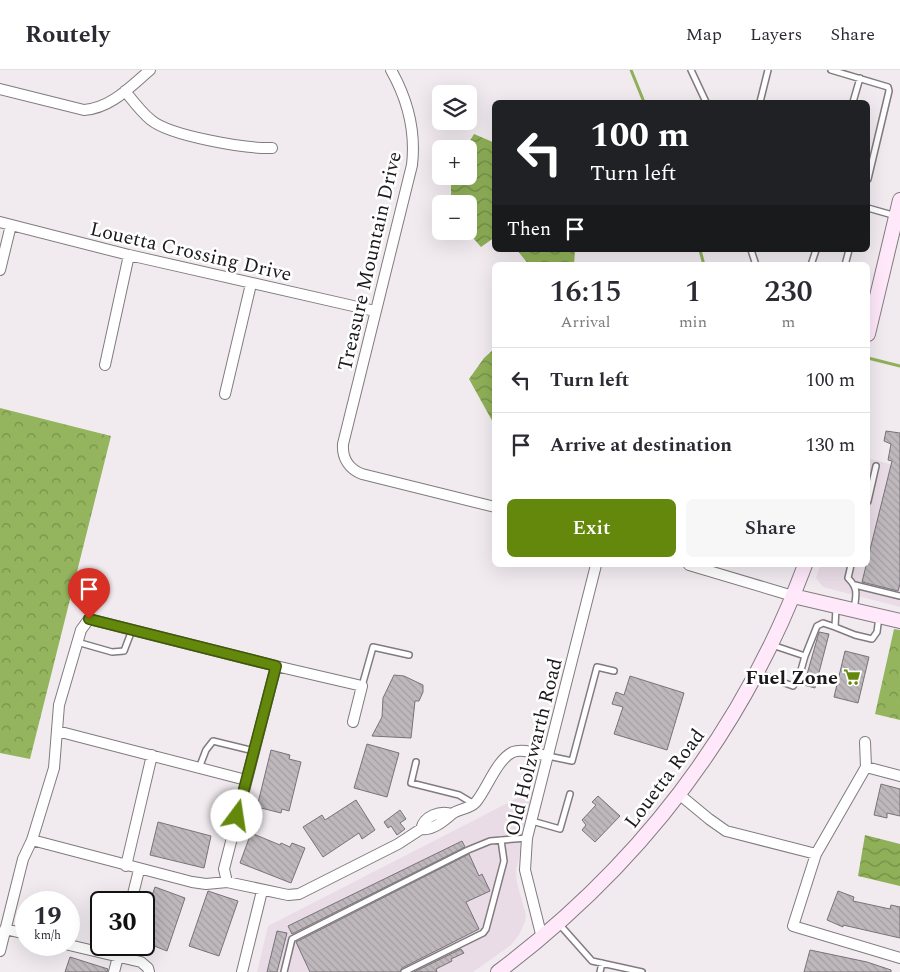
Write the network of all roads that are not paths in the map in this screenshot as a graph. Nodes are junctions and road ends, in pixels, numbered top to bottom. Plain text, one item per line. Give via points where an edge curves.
1 (150, 70) edge
2 (391, 70) edge
3 (691, 70) edge
4 (768, 70) edge
5 (831, 70) edge
6 (860, 78) junction
7 (0, 89) edge
8 (125, 91) junction
9 (705, 100) edge
10 (760, 100) edge
11 (854, 100) edge
12 (272, 148) dead end
13 (870, 171) edge
14 (900, 200) edge
15 (870, 209) edge
16 (0, 222) edge
17 (897, 223) edge
18 (11, 225) junction
19 (129, 256) junction
20 (0, 270) edge
21 (251, 284) junction
22 (872, 300) edge
23 (375, 311) junction
24 (870, 317) edge
25 (105, 365) dead end
26 (225, 394) dead end
27 (876, 466) dead end
28 (870, 492) edge
29 (492, 505) edge
30 (595, 567) edge
31 (702, 567) edge
32 (804, 567) edge
33 (851, 567) edge
34 (715, 569) edge
35 (855, 585) junction
36 (793, 596) junction
37 (900, 596) edge
38 (836, 606) junction
39 (854, 610) junction
40 (880, 616) junction
41 (900, 621) edge
42 (835, 627) junction
43 (132, 630) junction
44 (77, 642) junction
45 (770, 645) junction
46 (409, 655) dead end
47 (805, 656) junction
48 (276, 666) junction
49 (614, 671) dead end
50 (756, 673) junction
51 (362, 686) junction
52 (354, 722) dead end
53 (57, 731) junction
54 (864, 742) dead end
55 (254, 750) junction
56 (152, 756) junction
57 (547, 756) junction
58 (416, 762) dead end
59 (866, 767) junction
60 (199, 768) junction
61 (900, 776) edge
62 (246, 780) junction
63 (570, 794) dead end
64 (680, 795) junction
65 (475, 804) junction
66 (532, 820) junction
67 (527, 838) junction
68 (32, 840) junction
69 (501, 840) junction
70 (816, 854) junction
71 (126, 866) junction
72 (139, 870) junction
73 (227, 882) junction
74 (134, 891) edge
75 (262, 891) junction
76 (559, 924) junction
77 (5, 929) junction
78 (15, 931) edge
79 (542, 938) junction
80 (0, 951) edge
81 (118, 956) joint
82 (900, 958) edge
83 (602, 963) junction
84 (114, 972) edge
85 (149, 972) edge
86 (242, 972) edge
87 (284, 972) edge
88 (404, 972) edge
89 (498, 972) edge
90 (600, 972) edge
91 (642, 972) edge

1 - 8 street
2 - 23 street, Treasure Mountain Drive via 409,111 414,149
3 - 9 lane
4 - 10 lane
5 - 6 lane
6 - 11 lane
6 - 13 lane via 885,85 889,91
7 - 8 street via 84,110 101,107
8 - 12 street via 151,120 167,129 244,147
14 - 17 main road
15 - 17 lane
16 - 18 street, Louetta Crossing Drive
17 - 22 main road
18 - 19 street, Louetta Crossing Drive
18 - 20 street
19 - 21 street, Louetta Crossing Drive
19 - 25 street
21 - 23 street, Louetta Crossing Drive
21 - 26 street
22 - 24 main road
23 - 29 street, Treasure Mountain Drive via 343,444 346,461 362,474
27 - 28 lane
30 - 57 street, Old Holzwarth Road
31 - 34 street
32 - 36 main road, Louetta Road
33 - 35 lane via 848,578
34 - 36 street
35 - 37 lane
35 - 39 lane
36 - 38 main road
36 - 45 main road, Louetta Road
38 - 39 main road
38 - 42 lane
39 - 40 main road
40 - 41 main road
40 - 42 lane via 872,639
42 - 47 lane via 817,626
43 - 44 street via 89,619
43 - 44 lane via 124,651 112,652
43 - 48 street
44 - 53 street via 59,705
45 - 47 lane
45 - 50 main road, Louetta Road
46 - 51 lane via 374,647
47 - 50 lane via 793,686
48 - 51 street
48 - 55 street
49 - 57 lane via 597,668 572,761
50 - 64 main road, Louetta Road via 720,737
51 - 52 street
53 - 56 street
53 - 68 street via 54,768
54 - 59 street
55 - 60 lane via 214,741 206,750
55 - 62 street
56 - 60 street
56 - 71 street
57 - 65 street via 526,751 513,752 503,761
57 - 66 street, Old Holzwarth Road
58 - 65 lane via 411,783 459,795
59 - 61 street
59 - 70 street
60 - 62 street
62 - 73 street via 224,869
63 - 66 lane via 560,829
64 - 70 street via 726,831
64 - 76 main road, Louetta Road via 636,847
65 - 75 street via 299,894
66 - 67 street, Old Holzwarth Road
67 - 69 lane
67 - 79 street, Old Holzwarth Road via 525,870
68 - 71 street
68 - 77 street via 23,859
69 - 87 lane via 468,850 292,939
69 - 88 lane via 504,861 486,929
70 - 82 street via 793,926
71 - 72 street
72 - 73 street via 206,884
72 - 74 street
73 - 75 street
75 - 86 street
76 - 79 main road, Louetta Road
76 - 83 lane via 592,960
77 - 78 street
77 - 80 street
79 - 89 main road, Louetta Road
81 - 84 street
81 - 85 street via 141,962
83 - 90 lane
83 - 91 lane

